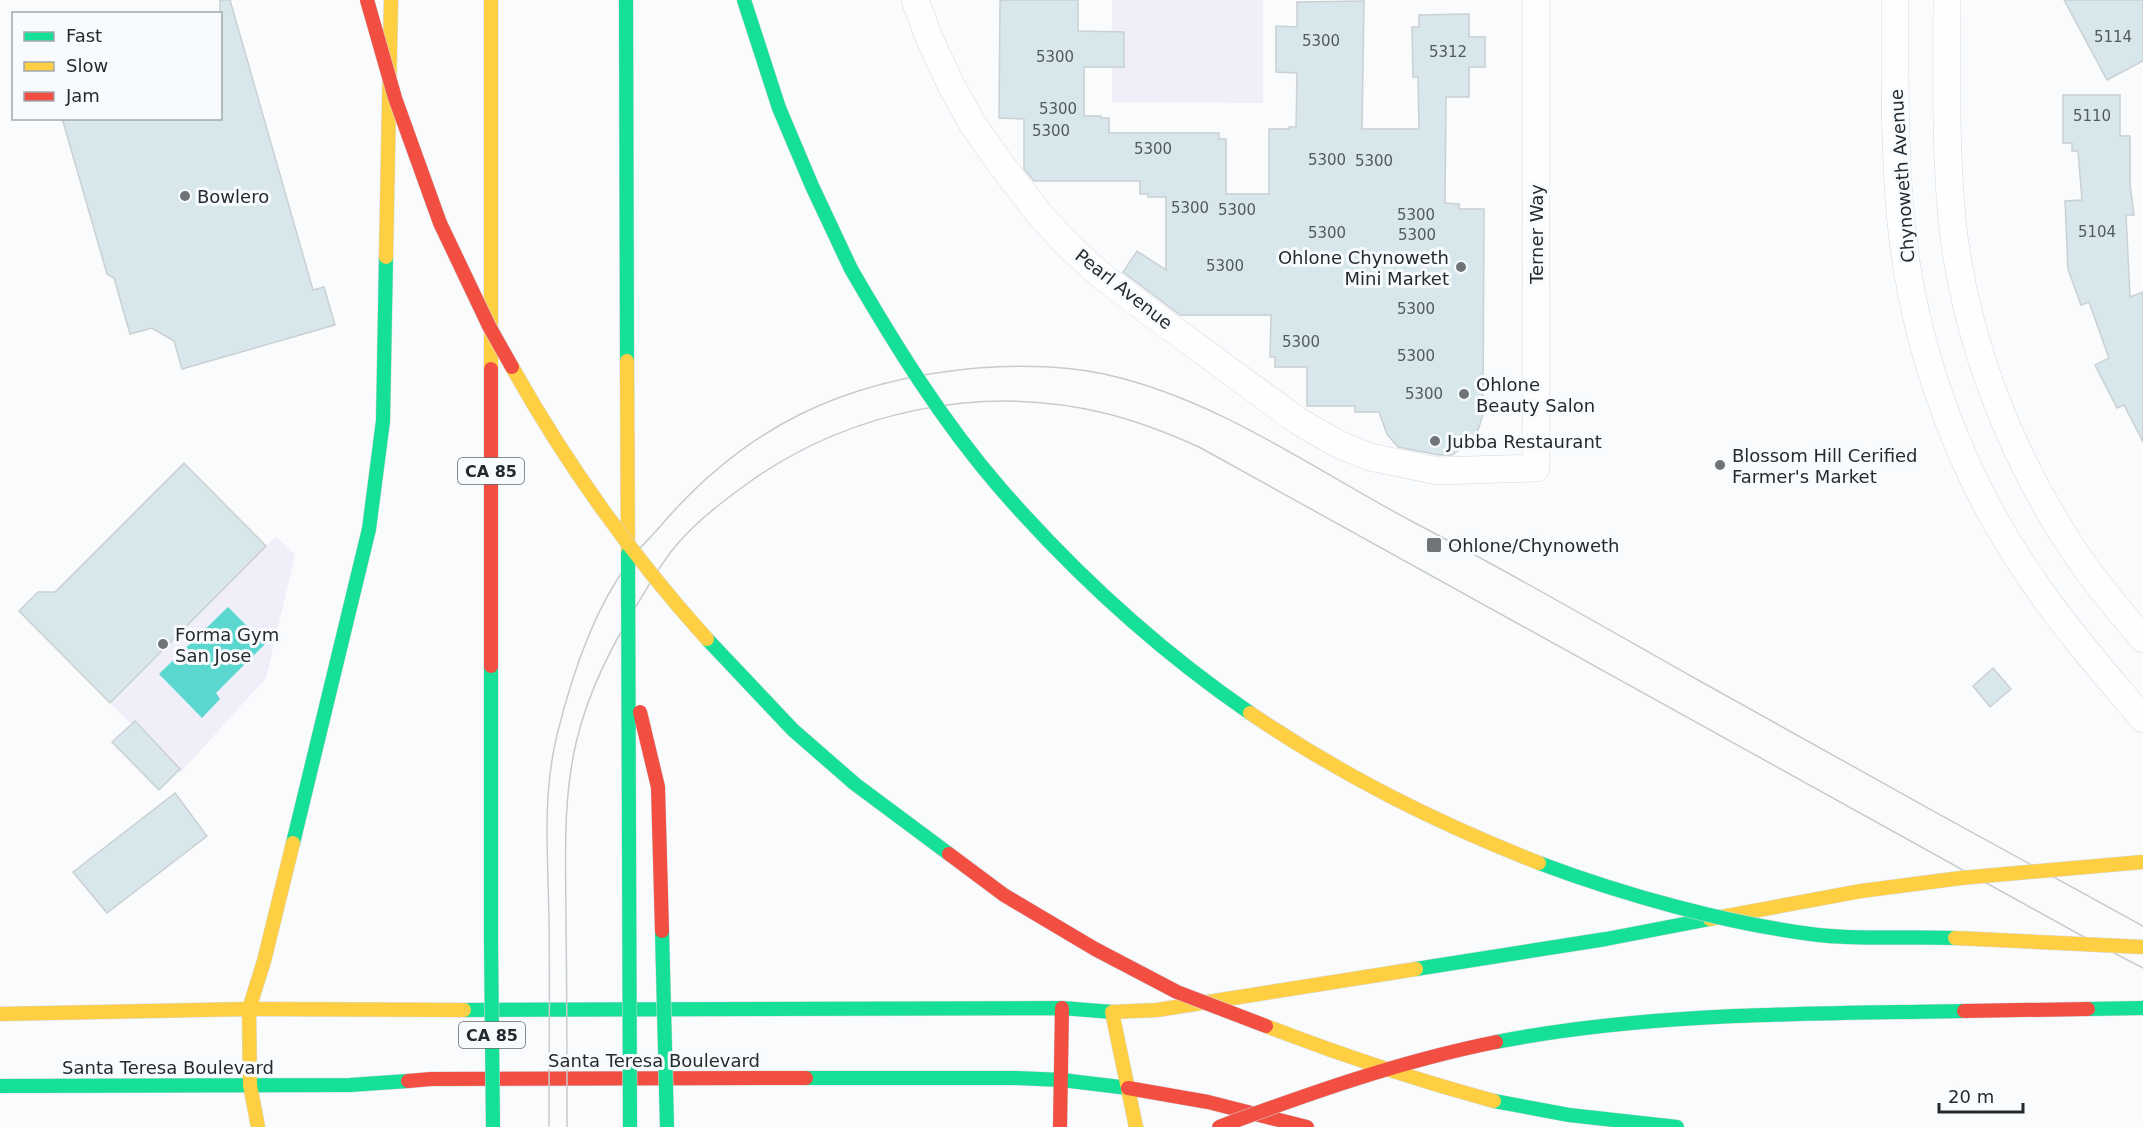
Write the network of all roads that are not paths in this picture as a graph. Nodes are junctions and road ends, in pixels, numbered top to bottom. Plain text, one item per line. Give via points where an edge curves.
1 (367, 0) edge
2 (391, 0) edge
3 (491, 0) edge
4 (626, 0) edge
5 (744, 0) edge
6 (915, 0) edge
7 (1536, 0) edge
8 (1895, 0) edge
9 (1947, 0) edge
10 (1536, 468) joint
11 (2143, 639) edge
12 (627, 654) junction
13 (2143, 719) edge
14 (2143, 862) edge
15 (2143, 947) edge
16 (1062, 1008) junction
17 (2143, 1008) edge
18 (249, 1010) junction
19 (1112, 1012) junction
20 (0, 1014) edge
21 (1062, 1080) junction
22 (250, 1085) junction
23 (0, 1086) edge
24 (1128, 1088) junction
25 (258, 1127) edge
26 (493, 1127) edge
27 (630, 1127) edge
28 (667, 1127) edge
29 (1060, 1127) edge
30 (1136, 1127) edge
31 (1218, 1127) edge
32 (1307, 1127) edge
33 (1677, 1127) edge

1 - 33 main road, bridge via 395,98 440,223 489,326 534,404 594,499 665,593 793,730 855,784 1004,896 1167,987 1328,1050 1494,1101
2 - 18 main road via 383,421 369,529
3 - 26 main road, CA 85, bridge
4 - 12 main road, bridge
5 - 15 main road, bridge via 779,108 851,269 890,336 945,417 1059,553 1119,611 1193,673 1274,730 1356,781 1459,832 1618,891 1714,916 1820,935
6 - 10 street, Pearl Avenue via 930,40 972,123 1040,215 1097,272 1298,421 1338,444 1370,457 1438,471
7 - 10 street, Terner Way
8 - 13 street, Chynoweth Avenue via 1901,223 1923,342 1947,415 1978,487 2037,588
9 - 11 street via 1952,220 1976,338 1995,396 2047,506 2079,558
12 - 27 main road, bridge
12 - 28 main road, bridge via 658,788
14 - 19 main road, bridge via 1862,891 1595,941 1157,1010
16 - 18 main road
16 - 19 main road
16 - 21 main road
17 - 31 main road, bridge via 1771,1014 1580,1030 1519,1038 1397,1066
18 - 20 main road
18 - 22 main road
19 - 24 main road
21 - 22 main road, Santa Teresa Boulevard via 431,1079 350,1085
21 - 24 main road, Santa Teresa Boulevard
21 - 29 main road
22 - 23 main road, Santa Teresa Boulevard
22 - 25 main road
24 - 30 main road
24 - 32 main road, Santa Teresa Boulevard via 1208,1102

